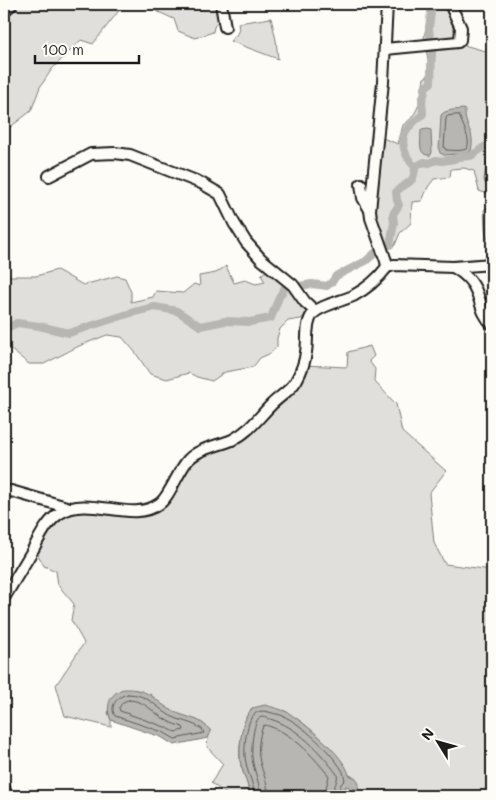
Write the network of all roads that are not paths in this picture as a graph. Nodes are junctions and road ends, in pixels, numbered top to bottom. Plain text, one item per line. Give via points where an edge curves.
1 (12, 4) edge
2 (221, 4) edge
3 (387, 4) edge
4 (450, 4) edge
5 (4, 11) edge
6 (225, 27) dead end
7 (385, 49) junction
8 (50, 176) dead end
9 (361, 184) dead end
10 (370, 210) junction
11 (492, 264) edge
12 (387, 267) junction
13 (453, 267) junction
14 (315, 312) junction
15 (492, 324) edge
16 (4, 493) edge
17 (70, 508) junction
18 (4, 598) edge
19 (4, 787) edge
20 (6, 796) edge

1 - 5 street
2 - 6 street
3 - 7 street
4 - 7 street via 460,28 458,42
7 - 10 street
8 - 14 street via 91,154 115,153 130,155 201,183 220,194 246,242 293,285
9 - 10 street via 363,198
10 - 12 street
11 - 13 street
12 - 13 street
12 - 14 street via 380,277 359,292
13 - 15 street via 472,283 482,312
14 - 17 street via 308,325 306,353 295,382 245,432 189,459 161,503 138,511 84,506
16 - 17 street via 11,491
17 - 18 street via 58,514 48,525
19 - 20 street

